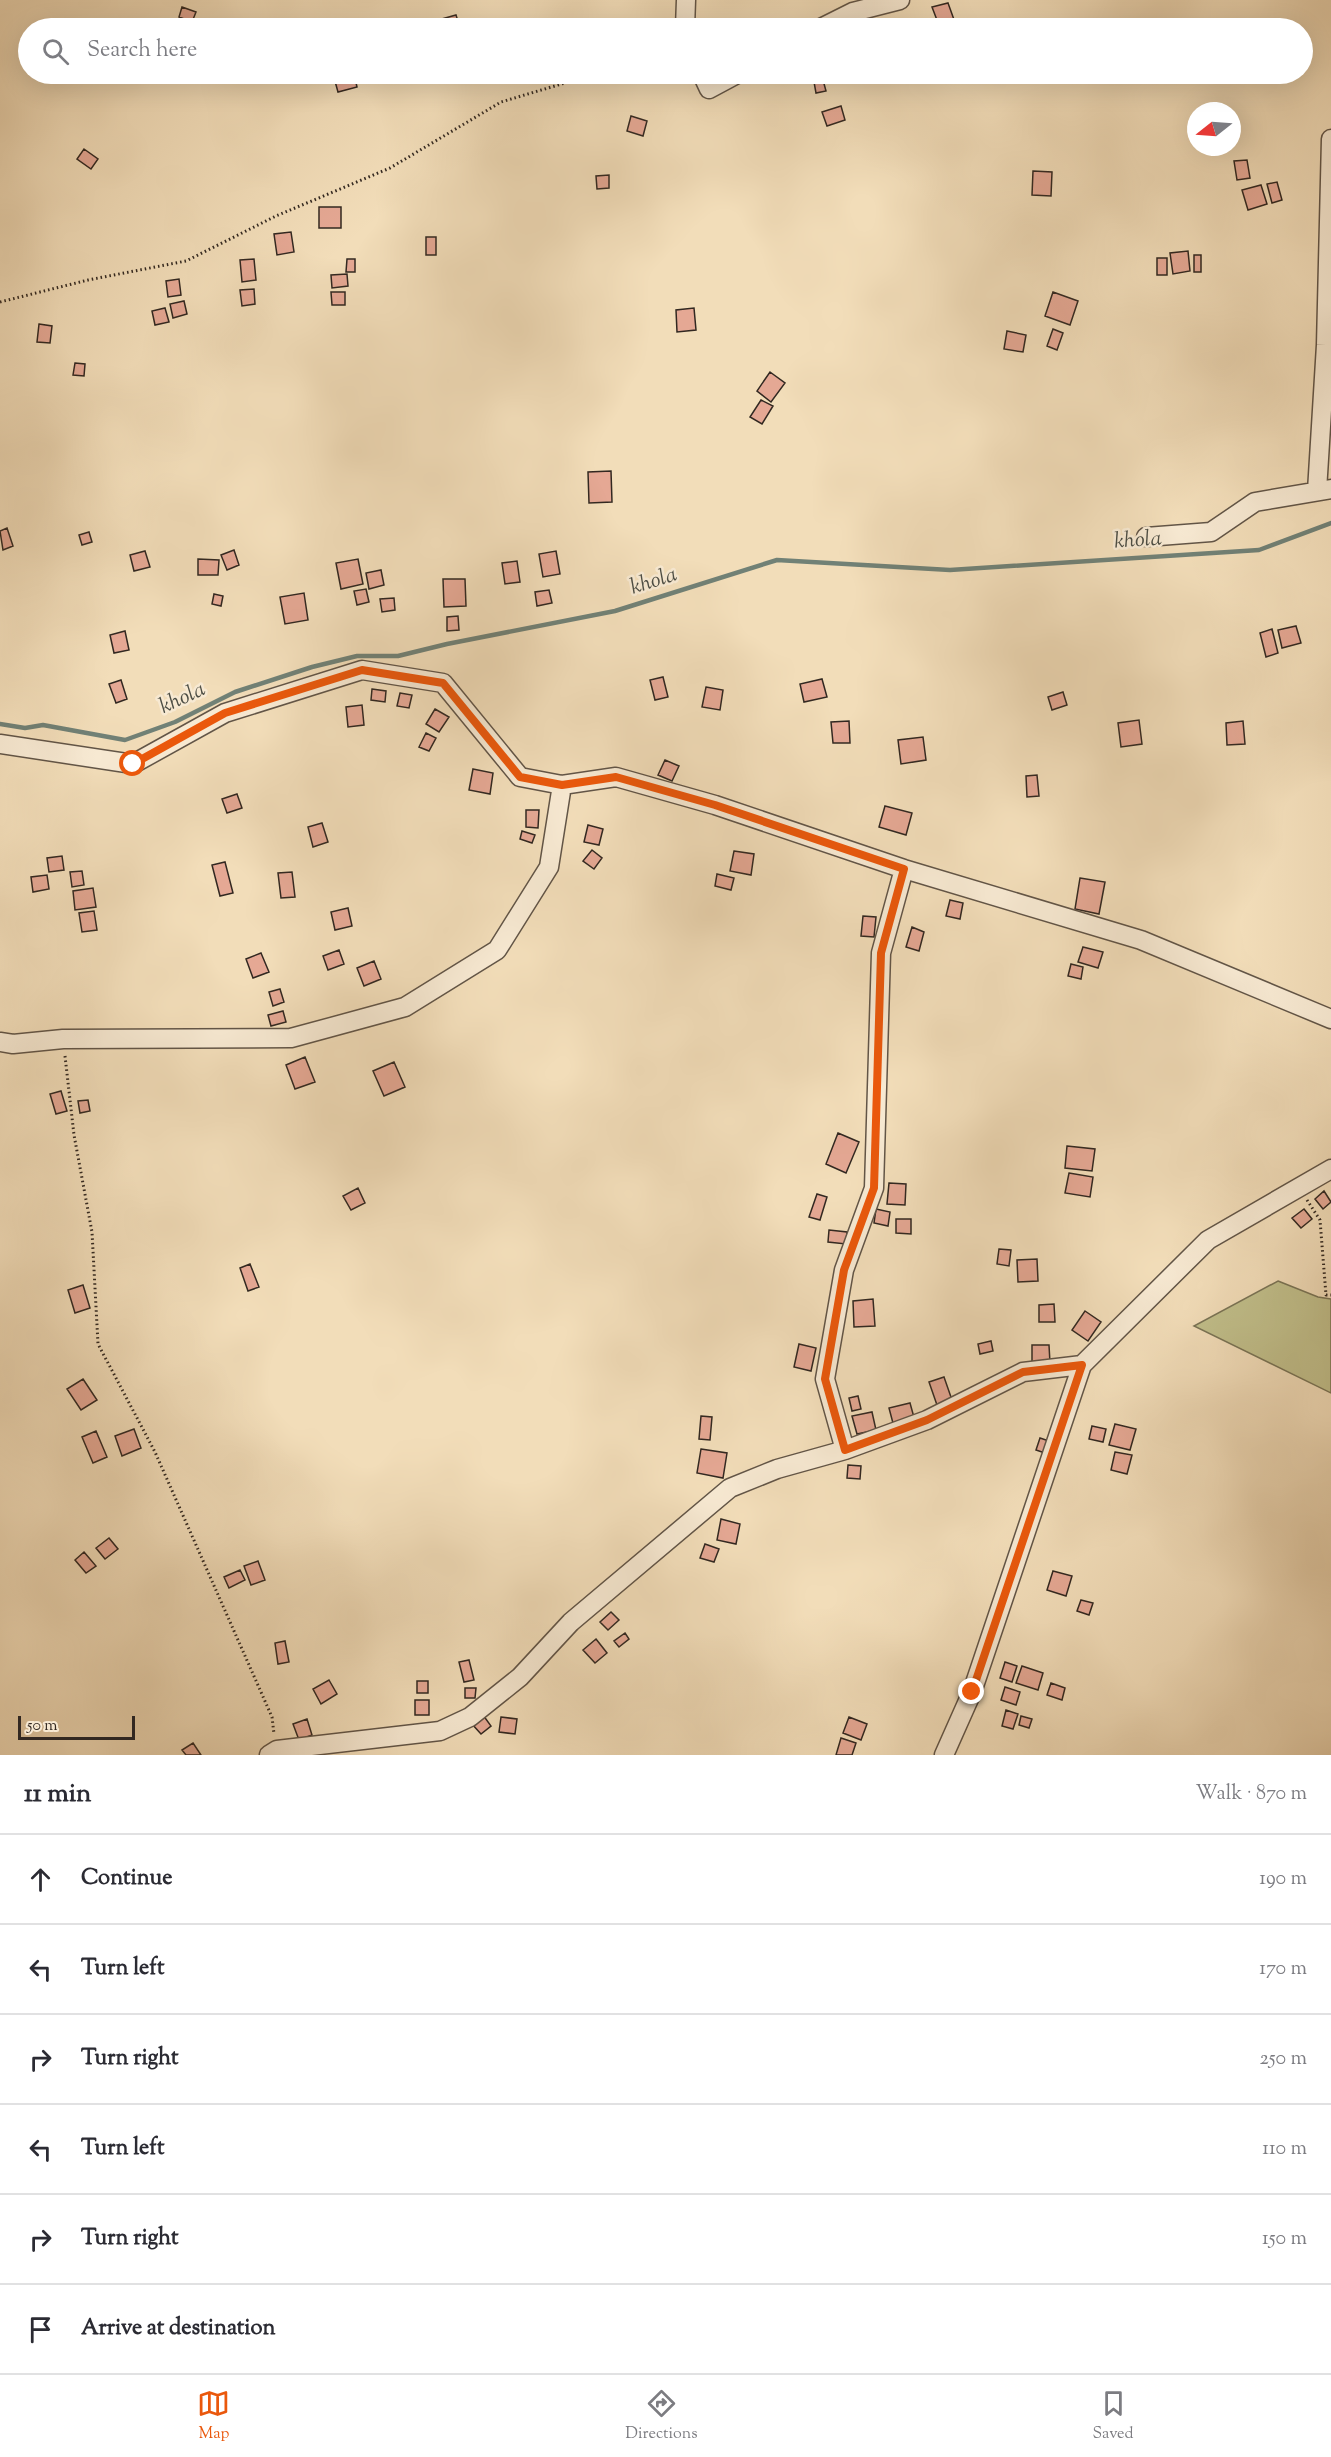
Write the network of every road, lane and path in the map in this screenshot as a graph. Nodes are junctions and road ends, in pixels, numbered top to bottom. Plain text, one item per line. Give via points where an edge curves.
1 (686, 0) edge
2 (900, 0) edge
3 (685, 18) edge
4 (841, 18) edge
5 (562, 84) edge
6 (706, 84) edge
7 (718, 84) edge
8 (1331, 139) edge
9 (0, 302) edge
10 (1324, 490) edge
11 (1146, 537) dead end
12 (0, 744) edge
13 (562, 785) junction
14 (904, 869) junction
15 (1331, 1019) edge
16 (63, 1039) junction
17 (0, 1042) edge
18 (1331, 1169) edge
19 (1299, 1187) junction
20 (1331, 1295) edge
21 (1082, 1365) junction
22 (845, 1450) junction
23 (273, 1753) edge
24 (944, 1755) edge

1 - 3 street
2 - 4 street
5 - 9 path via 501,102 390,168 276,216 186,261
6 - 7 street via 708,89
8 - 10 street
10 - 11 street via 1255,502 1211,532
12 - 13 street via 133,764 225,713 362,670 443,683 520,777
13 - 14 street via 616,777 715,805
13 - 16 street via 549,867 497,950 405,1007 291,1038
14 - 15 street via 1141,940
14 - 22 street via 881,953 874,1188 844,1270 825,1379
16 - 17 street
16 - 23 path via 74,1135 92,1232 98,1344 155,1452 272,1717
18 - 19 street
19 - 20 path via 1320,1220 1326,1295
19 - 21 street via 1208,1240
21 - 22 street via 1023,1372 927,1420
21 - 24 street via 972,1692
22 - 23 street via 777,1469 730,1488 571,1622 520,1677 470,1717 440,1731

